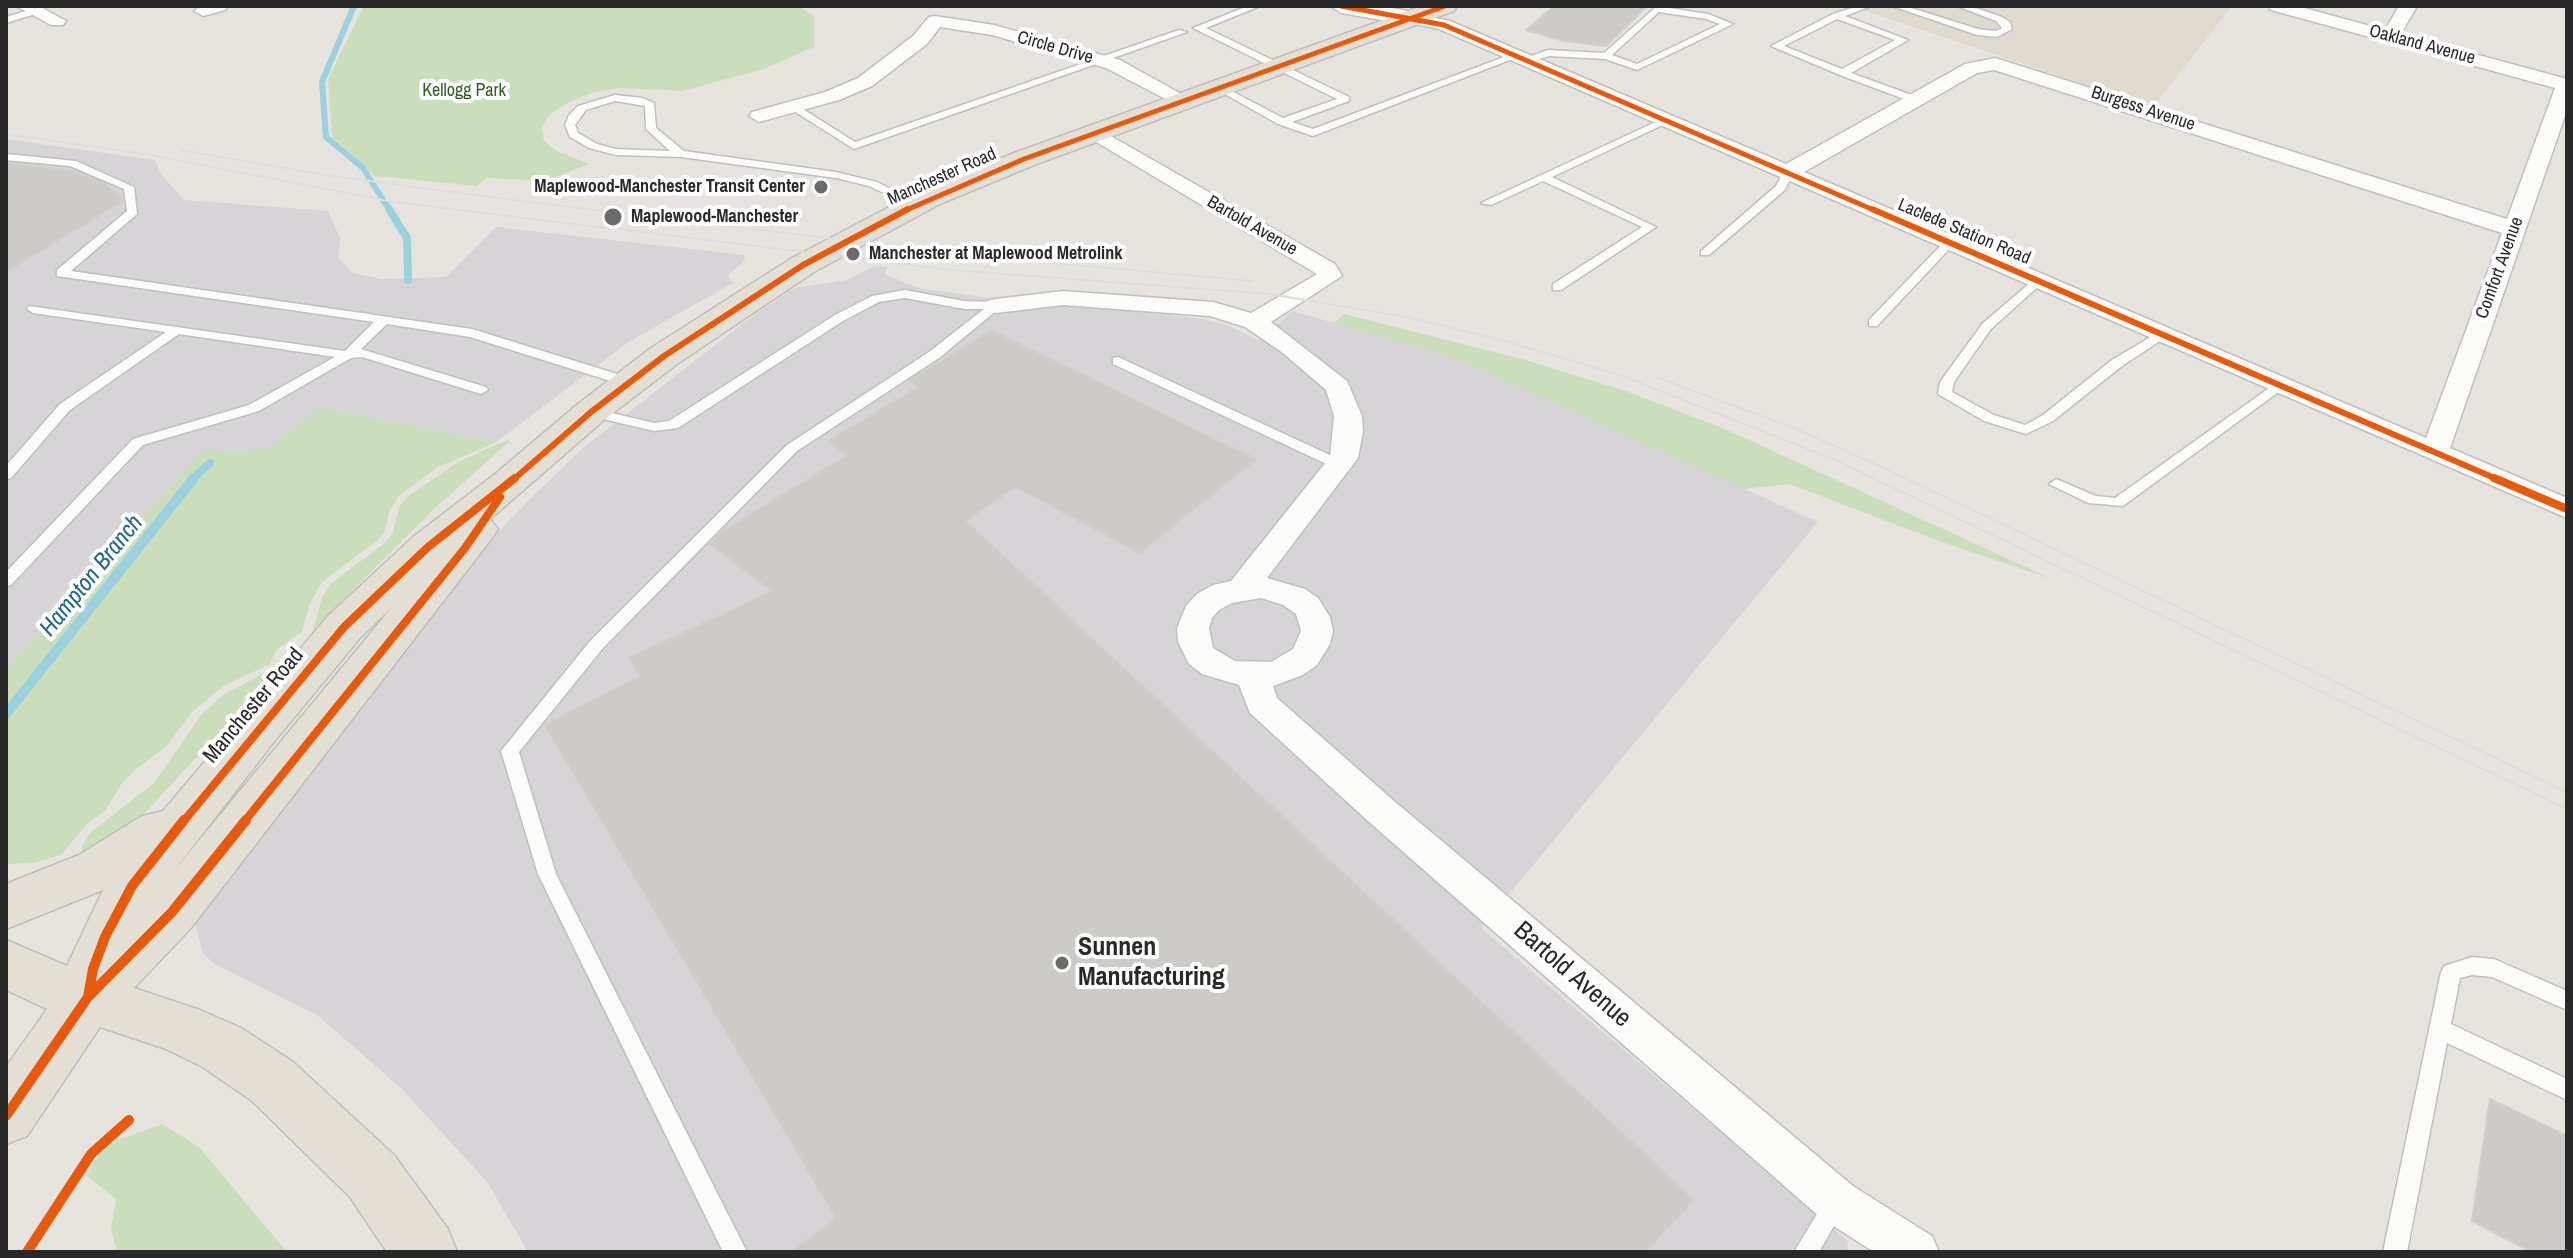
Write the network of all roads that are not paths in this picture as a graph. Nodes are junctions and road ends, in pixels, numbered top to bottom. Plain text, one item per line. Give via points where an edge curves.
1 (1256, 6) edge
2 (1341, 6) edge
3 (1445, 6) edge
4 (1867, 6) edge
5 (1896, 6) edge
6 (1961, 6) edge
7 (2277, 6) edge
8 (2408, 6) edge
9 (31, 9) edge
10 (931, 13) edge
11 (1836, 16) junction
12 (1411, 18) junction
13 (6, 20) edge
14 (57, 21) dead end
15 (1182, 32) dead end
16 (2390, 37) junction
17 (1606, 56) junction
18 (1520, 58) junction
19 (1100, 60) junction
20 (1279, 65) junction
21 (1843, 73) junction
22 (2566, 85) edge
23 (1219, 88) junction
24 (1916, 100) junction
25 (1184, 101) junction
26 (794, 108) junction
27 (759, 116) dead end
28 (1666, 121) junction
29 (1282, 122) junction
30 (1095, 133) junction
31 (681, 154) junction
32 (6, 157) edge
33 (1788, 172) junction
34 (1543, 177) junction
35 (1487, 203) dead end
36 (915, 204) junction
37 (2514, 229) junction
38 (1949, 243) junction
39 (1705, 253) dead end
40 (2037, 281) junction
41 (1557, 287) dead end
42 (996, 306) junction
43 (33, 309) dead end
44 (383, 321) junction
45 (1254, 322) junction
46 (1873, 323) dead end
47 (177, 330) junction
48 (2163, 335) junction
49 (348, 355) junction
50 (1118, 361) dead end
51 (628, 382) junction
52 (2279, 385) junction
53 (481, 390) dead end
54 (591, 412) junction
55 (2435, 452) junction
56 (1340, 465) junction
57 (6, 475) edge
58 (508, 484) junction
59 (2056, 484) dead end
60 (2567, 509) edge
61 (6, 581) edge
62 (1242, 588) junction
63 (1253, 676) junction
64 (203, 796) junction
65 (6, 907) edge
66 (6, 964) edge
67 (88, 997) junction
68 (2567, 1001) edge
69 (2439, 1029) junction
70 (2567, 1090) edge
71 (6, 1116) edge
72 (1837, 1202) junction
73 (425, 1252) edge
74 (735, 1252) edge
75 (1806, 1252) edge
76 (1916, 1252) edge
77 (2395, 1252) edge

1 - 20 lane via 1198,28
2 - 12 street, Laclede Station Road
3 - 12 main road, Manchester Road
4 - 11 lane
5 - 6 lane via 1987,35 2007,29 1999,19
7 - 16 street, Oakland Avenue
8 - 16 street
9 - 13 lane
9 - 14 street
10 - 19 street, Circle Drive
10 - 26 street via 920,40 865,82
11 - 21 lane via 1776,46
11 - 21 lane via 1903,40
12 - 18 street, Laclede Station Road via 1444,25
12 - 20 main road, Manchester Road
15 - 19 lane
16 - 22 street, Oakland Avenue
17 - 17 lane via 1657,9 1728,24 1637,67
17 - 18 lane via 1548,53
18 - 28 street, Laclede Station Road
18 - 29 lane via 1313,133
19 - 25 street, Circle Drive
19 - 26 lane via 854,146
20 - 23 main road, Manchester Road
20 - 29 lane via 1345,99
21 - 24 lane
22 - 37 street, Comfort Avenue
23 - 25 main road, Manchester Road
23 - 29 lane
24 - 33 street, Burgess Avenue
24 - 37 street, Burgess Avenue via 1972,68 2011,67
25 - 30 main road, Manchester Road
26 - 27 street
28 - 33 street, Laclede Station Road
28 - 34 lane
30 - 36 main road, Manchester Road
30 - 45 street, Bartold Avenue via 1327,269 1330,276 1325,281
31 - 31 lane via 651,129 650,105 643,101 615,98 582,108 570,125 574,135 593,146 630,154
31 - 36 lane via 857,179
32 - 44 lane via 72,163 129,187 133,212 61,273
33 - 38 street, Laclede Station Road
33 - 39 lane via 1781,188
34 - 35 lane
34 - 41 lane via 1650,227
36 - 51 main road, Manchester Road via 759,292
37 - 55 street, Comfort Avenue
38 - 40 street, Laclede Station Road
38 - 46 lane
40 - 48 street, Laclede Station Road
40 - 48 lane via 1987,326 1947,382 1945,394 1989,418 2026,430
42 - 45 street via 1063,298 1140,302 1213,309
42 - 54 lane via 905,294 876,299 673,425 654,427
42 - 74 lane via 934,355 792,448 597,644 510,751 547,874
43 - 47 lane
44 - 49 lane
44 - 51 lane via 472,333
45 - 56 street via 1338,387 1346,402 1349,431
47 - 49 lane
47 - 57 lane via 65,407
48 - 52 street, Laclede Station Road
49 - 53 lane via 363,353
49 - 61 lane via 254,408 138,442
50 - 56 lane
51 - 54 main road, Manchester Road
52 - 55 street, Laclede Station Road
52 - 59 lane via 2118,503 2093,500
54 - 58 main road, Manchester Road
55 - 60 street, Laclede Station Road
56 - 62 street
58 - 64 main road, Manchester Road via 428,547 344,627
58 - 67 main road, Manchester Road via 465,548 178,904
62 - 63 street via 1216,598 1197,614 1194,642 1214,666
62 - 63 street via 1262,587 1294,597 1307,606 1317,631 1305,657 1291,667
63 - 72 street, Bartold Avenue via 1262,704 1307,746
64 - 65 main road via 152,837 97,870
64 - 67 main road, Manchester Road via 121,902 93,969
66 - 67 main road
67 - 71 main road, Manchester Road
67 - 73 main road via 180,1028 221,1047 272,1081 372,1176
68 - 69 lane via 2494,968 2472,966 2451,972
69 - 70 lane
69 - 77 lane
72 - 75 lane
72 - 76 street, Bartold Avenue

